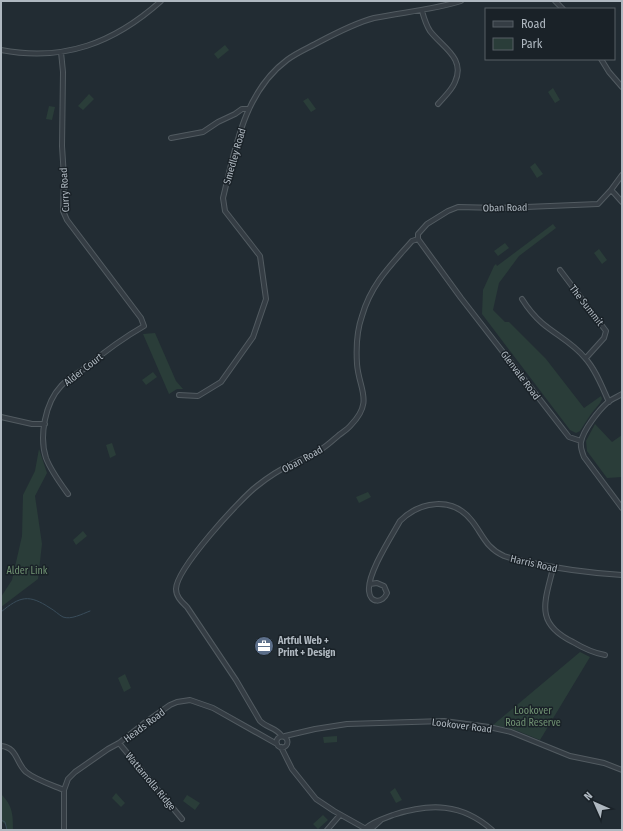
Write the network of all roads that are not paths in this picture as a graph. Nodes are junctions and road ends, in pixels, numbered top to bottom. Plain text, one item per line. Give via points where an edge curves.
1 (161, 1) edge
2 (461, 1) edge
3 (422, 11) junction
4 (1, 50) edge
5 (62, 52) junction
6 (602, 60) edge
7 (622, 87) edge
8 (438, 104) dead end
9 (248, 109) junction
10 (171, 138) dead end
11 (622, 175) edge
12 (611, 190) junction
13 (622, 202) edge
14 (418, 239) junction
15 (560, 270) dead end
16 (522, 298) dead end
17 (144, 326) joint
18 (586, 358) junction
19 (622, 394) edge
20 (179, 395) dead end
21 (609, 402) junction
22 (1, 417) edge
23 (45, 424) junction
24 (581, 441) junction
25 (68, 494) dead end
26 (622, 508) edge
27 (553, 568) junction
28 (622, 575) edge
29 (370, 584) junction
30 (604, 655) dead end
31 (282, 738) junction
32 (271, 742) junction
33 (119, 743) junction
34 (1, 746) edge
35 (281, 746) junction
36 (622, 770) edge
37 (64, 790) junction
38 (340, 815) junction
39 (182, 819) dead end
40 (368, 829) edge
41 (64, 830) edge
42 (327, 830) edge
43 (492, 830) edge

1 - 5 street via 114,35 89,46
2 - 3 street, Smedley Road
3 - 8 street via 431,32 451,51 457,64 458,74 455,82
3 - 9 street, Smedley Road via 362,22 287,59 260,88
4 - 5 street via 25,54
5 - 17 street, Curry Road via 64,211 67,220 141,318
6 - 7 street
9 - 10 street via 242,109 203,132
9 - 20 street, Smedley Road via 223,198 225,211 260,256 266,299 253,337 221,382 198,396
11 - 12 street, Oban Road
12 - 13 street
12 - 14 street, Oban Road via 595,205 458,207 427,224 418,234
14 - 24 street, Glenvale Road via 569,437
14 - 31 street, Oban Road via 412,241 386,271 370,294 362,316 358,334 357,364 364,399 359,414 351,425 321,450 288,465 239,502 193,558 177,583 176,590 180,600 224,662 260,721 276,729
15 - 18 street, The Summit via 606,331 604,338
16 - 18 street via 542,323
17 - 23 street, Alder Court via 123,338 61,386 50,404
18 - 21 street
19 - 21 street
21 - 24 street via 592,421
22 - 23 street via 32,424
23 - 25 street, Alder Court via 43,440 46,458
24 - 26 street via 584,457
27 - 28 street, Harris Road
27 - 29 street, Harris Road via 495,551 485,542 472,520 456,507 430,504 406,514 400,521 372,575
27 - 30 street via 545,607 545,614 551,627 566,639
29 - 29 street via 384,586 387,592 384,598 380,601 371,598 368,591
31 - 32 street
31 - 35 street, Oban Road
31 - 35 street via 287,744
31 - 36 street, Lookover Road via 328,727 359,723 444,721 506,731 570,756 604,763
32 - 33 street, Heads Road via 213,708 186,700 170,705
32 - 35 street, Heads Road
33 - 37 street, Heads Road via 75,772 68,779
33 - 39 street, Wattamolla Ridge
34 - 37 street via 11,749 26,772
35 - 38 street, Oban Road via 292,769 311,794
37 - 41 street
38 - 40 street
38 - 42 street
40 - 43 street via 373,822 418,808 440,807 458,810

